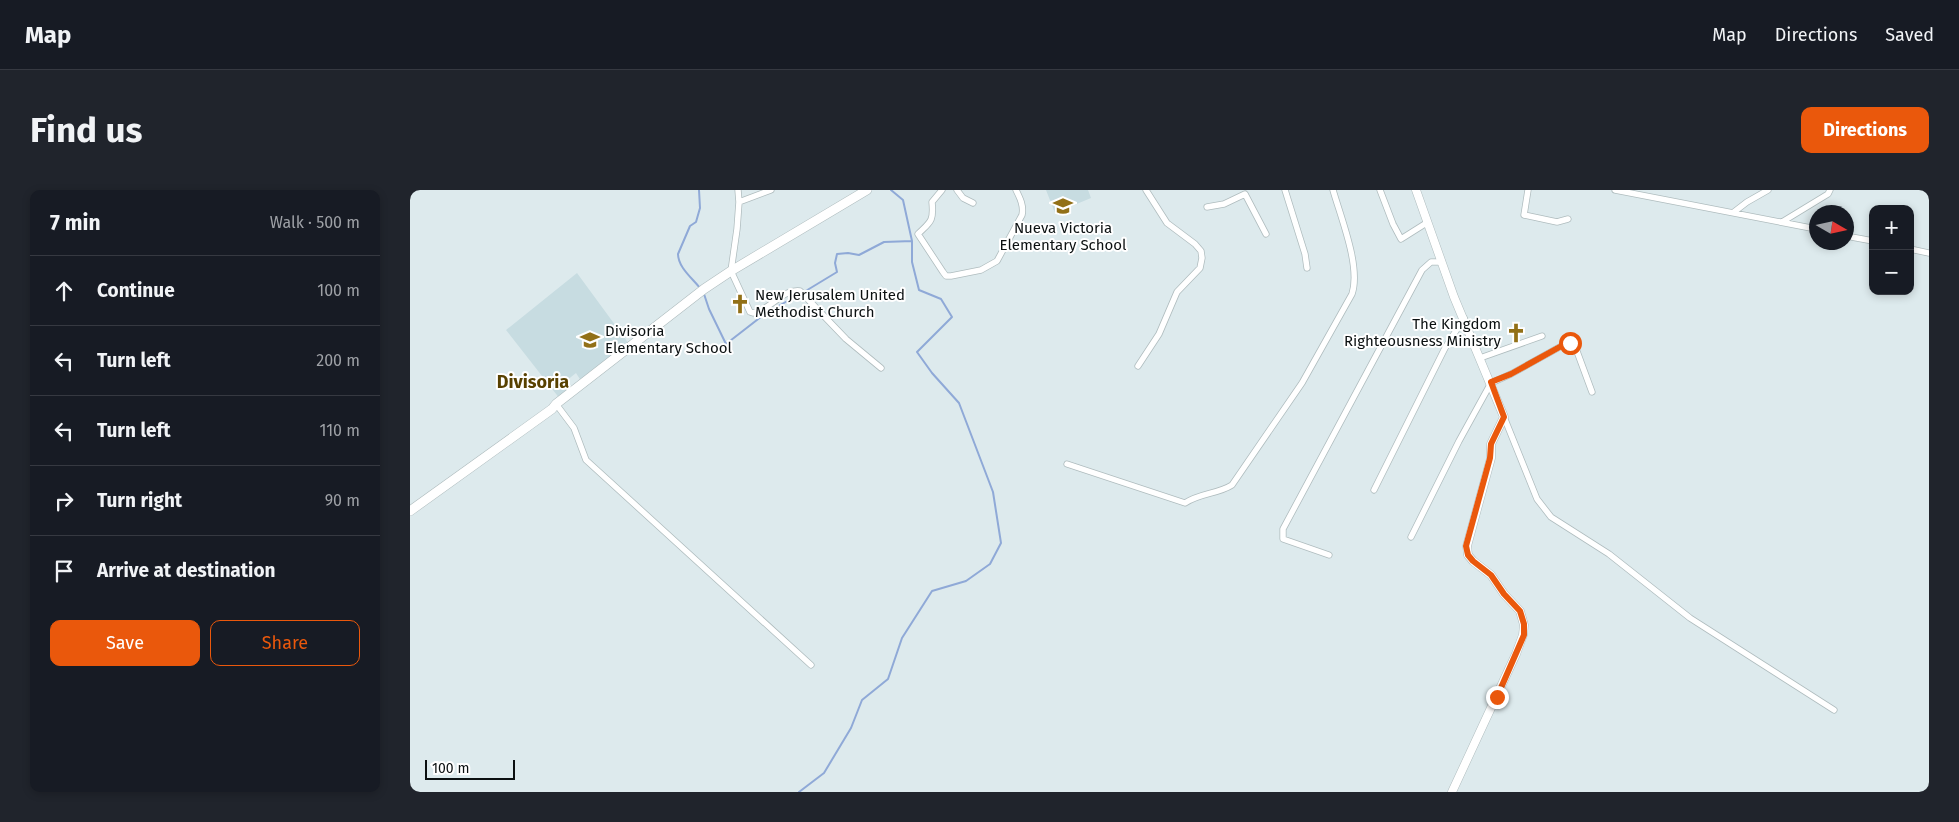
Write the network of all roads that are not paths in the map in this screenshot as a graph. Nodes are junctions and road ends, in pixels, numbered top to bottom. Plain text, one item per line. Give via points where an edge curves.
1 (738, 190) edge
2 (771, 190) edge
3 (868, 190) edge
4 (942, 190) edge
5 (957, 190) edge
6 (1016, 190) edge
7 (1285, 190) edge
8 (1333, 190) edge
9 (1380, 190) edge
10 (1416, 190) edge
11 (1528, 190) edge
12 (1615, 190) edge
13 (1768, 190) edge
14 (1830, 190) edge
15 (1149, 191) edge
16 (1244, 192) edge
17 (739, 202) junction
18 (973, 204) dead end
19 (1206, 208) dead end
20 (1734, 212) junction
21 (1568, 219) dead end
22 (1428, 222) junction
23 (1782, 222) junction
24 (1809, 228) edge
25 (1266, 234) dead end
26 (1854, 237) edge
27 (1869, 240) edge
28 (1914, 250) edge
29 (1929, 253) edge
30 (1442, 262) junction
31 (1307, 268) dead end
32 (731, 271) junction
33 (1464, 318) junction
34 (1542, 336) dead end
35 (1480, 358) junction
36 (1138, 366) dead end
37 (881, 368) dead end
38 (1491, 382) junction
39 (1592, 392) dead end
40 (556, 404) junction
41 (1504, 417) junction
42 (1067, 464) dead end
43 (1374, 490) dead end
44 (410, 511) edge
45 (1411, 537) dead end
46 (1329, 555) dead end
47 (811, 665) dead end
48 (1834, 710) dead end
49 (1452, 792) edge

1 - 17 street
2 - 17 street
3 - 32 main road
4 - 6 street via 932,202 933,218 918,234 946,276 951,276 981,270 997,261 1022,215 1022,201
5 - 18 street
7 - 31 street
8 - 42 street via 1355,268 1354,288 1302,383 1232,485 1185,503
9 - 22 street via 1401,239
10 - 22 street
11 - 21 street via 1524,215 1553,221
12 - 20 street
13 - 20 street
14 - 23 street
15 - 36 street via 1167,223 1201,251 1202,258 1200,268 1177,292 1159,334
16 - 19 street via 1224,204
16 - 25 street
17 - 32 street
20 - 23 street
22 - 30 street
23 - 24 street
26 - 27 street
28 - 29 street
30 - 33 street
30 - 46 street via 1430,262 1422,270 1283,529 1284,539
32 - 37 street via 750,312 760,311 789,291 800,291 846,339
32 - 40 main road
33 - 35 street
33 - 43 street via 1445,348
34 - 35 street
35 - 38 street
38 - 39 street via 1570,343 1575,346
38 - 41 street
38 - 45 street
40 - 44 main road
40 - 47 street via 574,428 586,460
41 - 48 street via 1537,499 1551,518 1609,554 1690,618
41 - 49 street via 1491,444 1466,546 1468,555 1491,575 1520,611 1524,635

